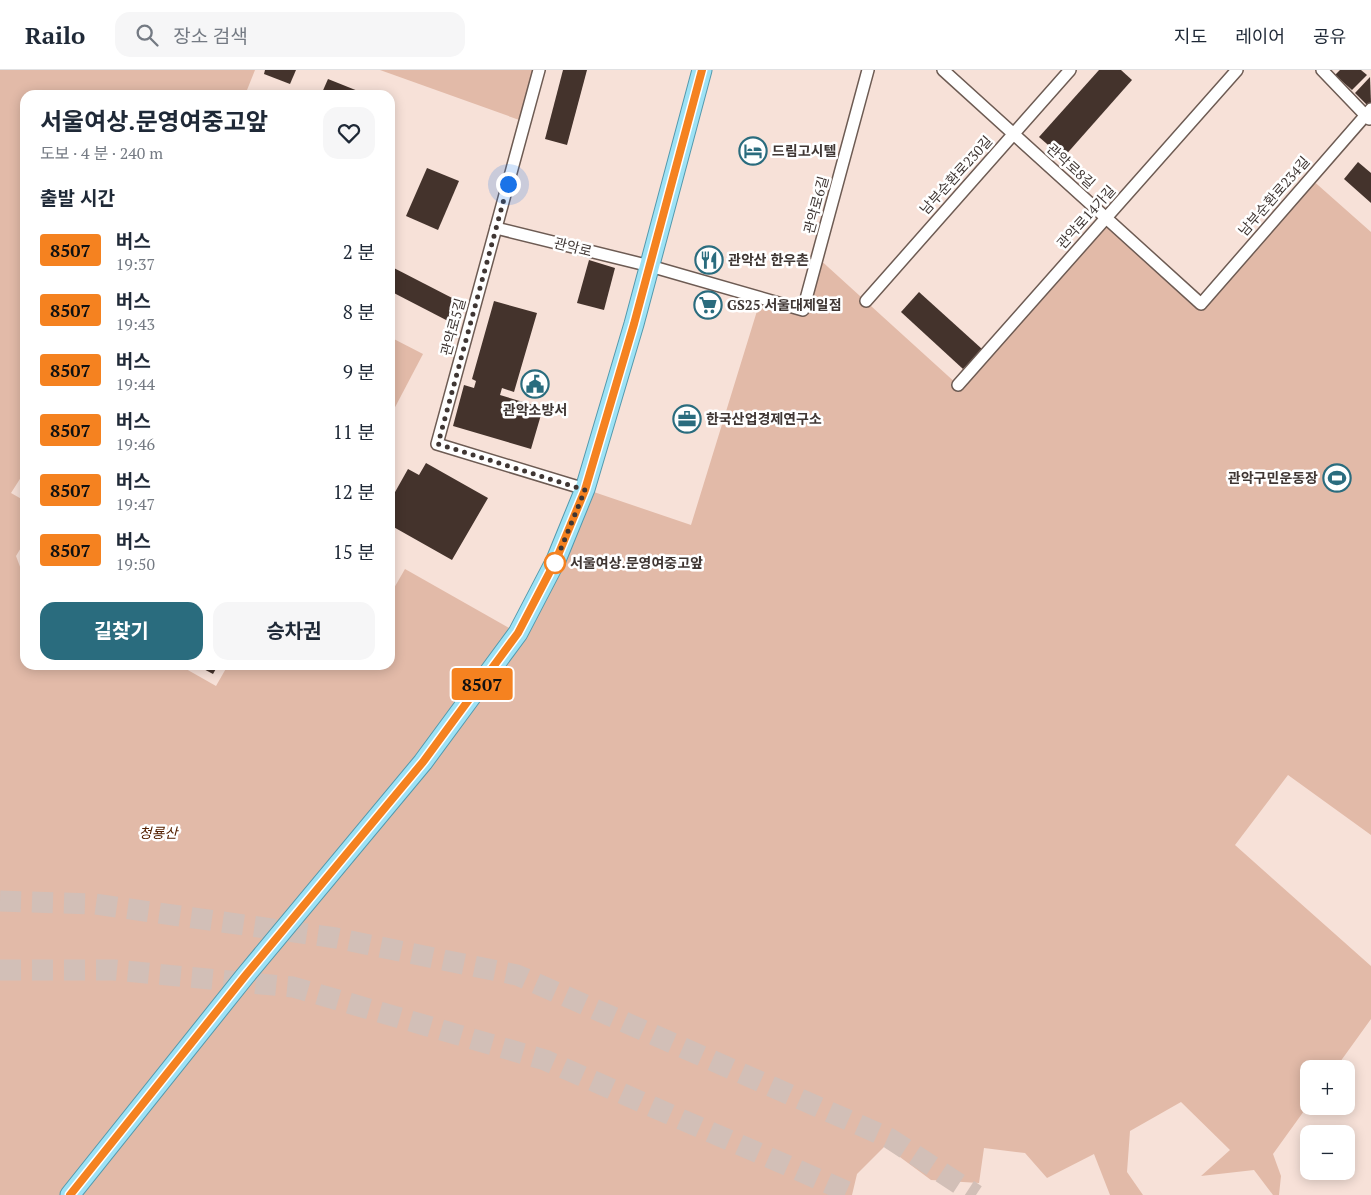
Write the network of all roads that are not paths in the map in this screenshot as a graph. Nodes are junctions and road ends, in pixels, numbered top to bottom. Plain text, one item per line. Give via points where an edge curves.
1 (539, 70) edge
2 (702, 70) edge
3 (868, 70) edge
4 (943, 70) edge
5 (1070, 70) edge
6 (1237, 70) edge
7 (1322, 70) edge
8 (1369, 115) edge
9 (1013, 134) junction
10 (1106, 218) junction
11 (496, 228) junction
12 (650, 266) junction
13 (866, 300) dead end
14 (1200, 304) joint
15 (958, 385) dead end
16 (585, 490) junction
17 (70, 1195) edge

1 - 11 street, 관악로5길
2 - 12 main road
3 - 12 street, 관악로6길 via 803,310
4 - 9 street, 관악로8길
5 - 9 street, 남부순환로230길
6 - 10 street, 관악로14가길
7 - 8 street
8 - 14 street, 남부순환로234길
9 - 10 street, 관악로8길
9 - 13 street, 남부순환로230길
10 - 14 street, 관악로8길
10 - 15 street, 관악로14가길
11 - 12 street, 관악로
11 - 16 street, 관악로5길 via 438,444
12 - 16 main road
16 - 17 main road via 538,598 486,678 423,762 238,984

